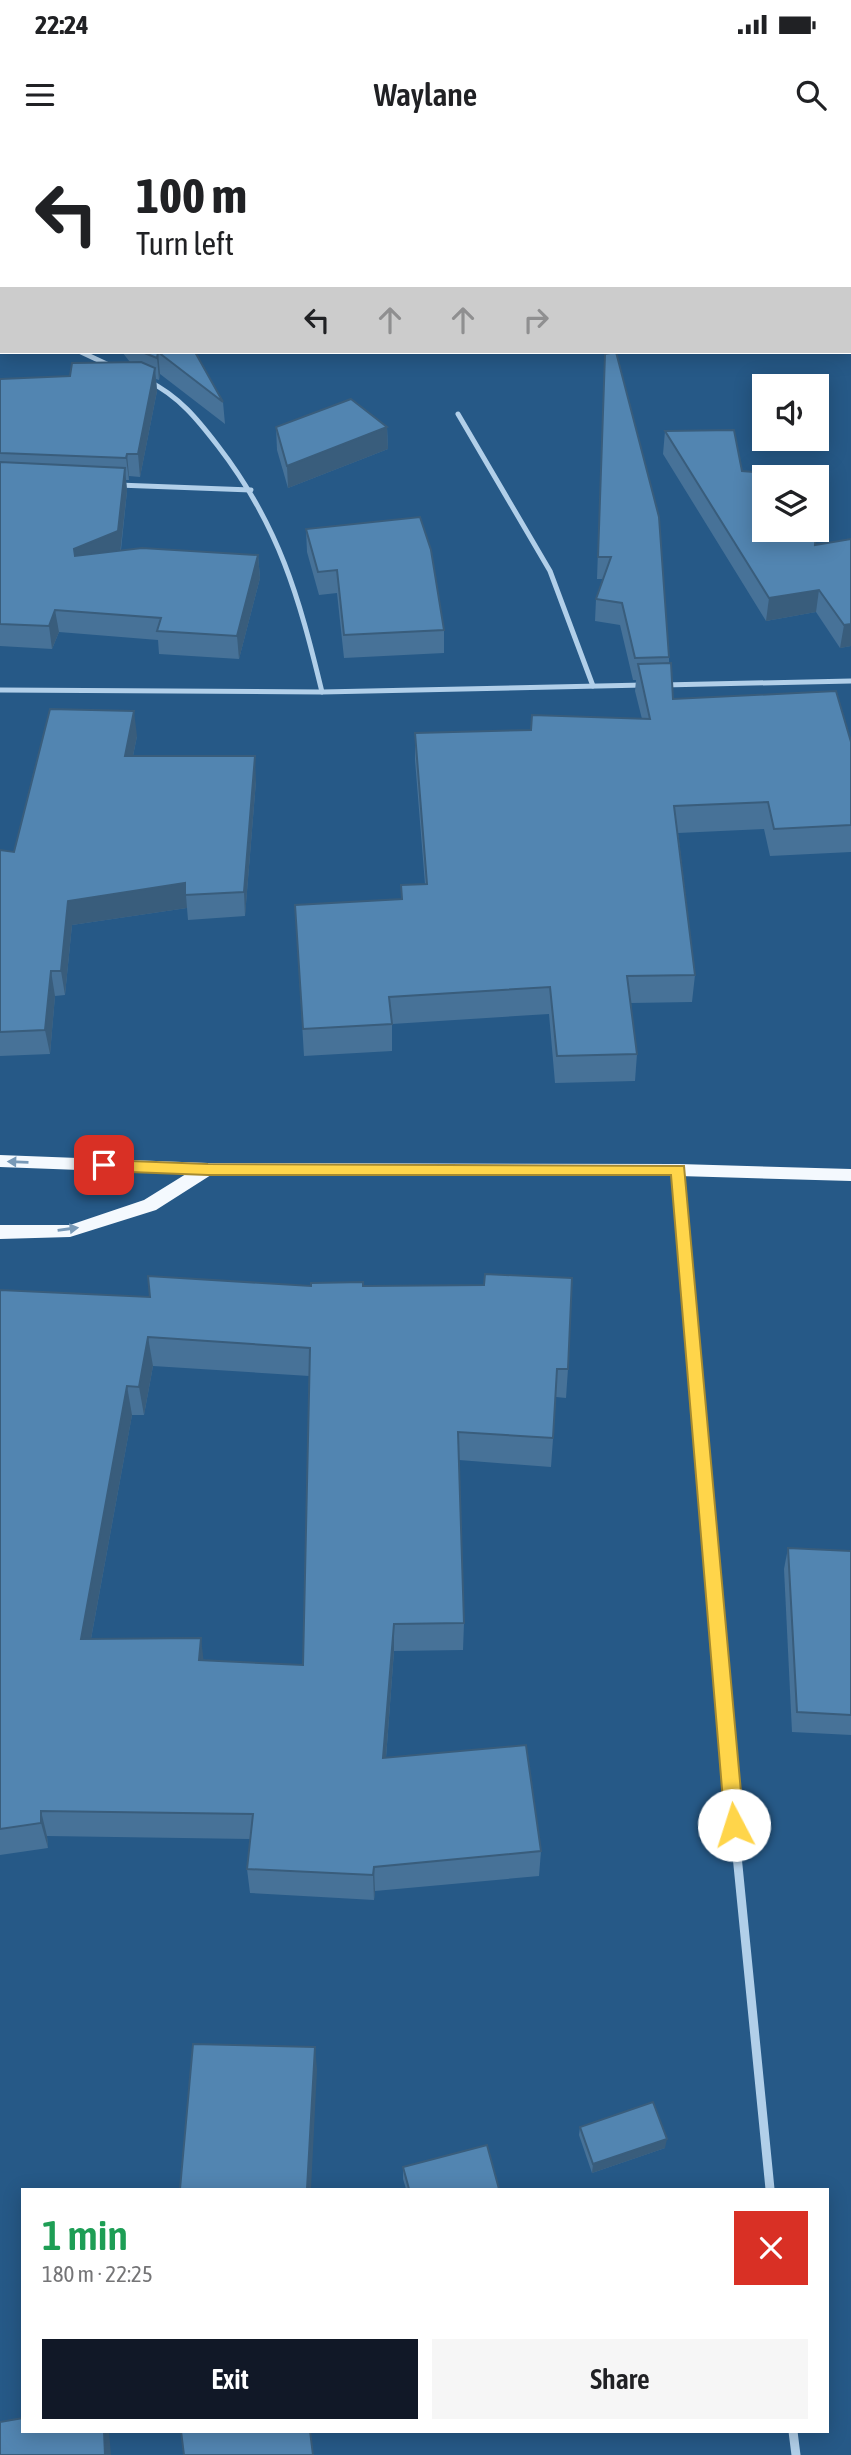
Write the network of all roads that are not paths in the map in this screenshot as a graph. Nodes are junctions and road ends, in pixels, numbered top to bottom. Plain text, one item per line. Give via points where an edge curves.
1 (86, 354) edge
2 (115, 367) edge
3 (136, 376) edge
4 (458, 414) dead end
5 (115, 485) edge
6 (251, 490) junction
7 (851, 681) edge
8 (648, 685) edge
9 (661, 685) edge
10 (593, 686) junction
11 (0, 690) edge
12 (322, 692) junction
13 (0, 1161) edge
14 (208, 1169) junction
15 (679, 1170) junction
16 (851, 1175) edge
17 (0, 1232) edge
18 (770, 2188) edge
19 (793, 2433) edge
20 (796, 2455) edge

1 - 2 street
3 - 6 street via 169,390 184,403
4 - 10 street via 550,571
5 - 6 street
6 - 12 street via 281,550
7 - 9 street
8 - 10 street
10 - 12 street
11 - 12 street
14 -> 13 main road
14 - 15 main road
17 -> 14 main road via 70,1231 150,1205
15 - 16 main road
15 - 18 street
19 - 20 street

